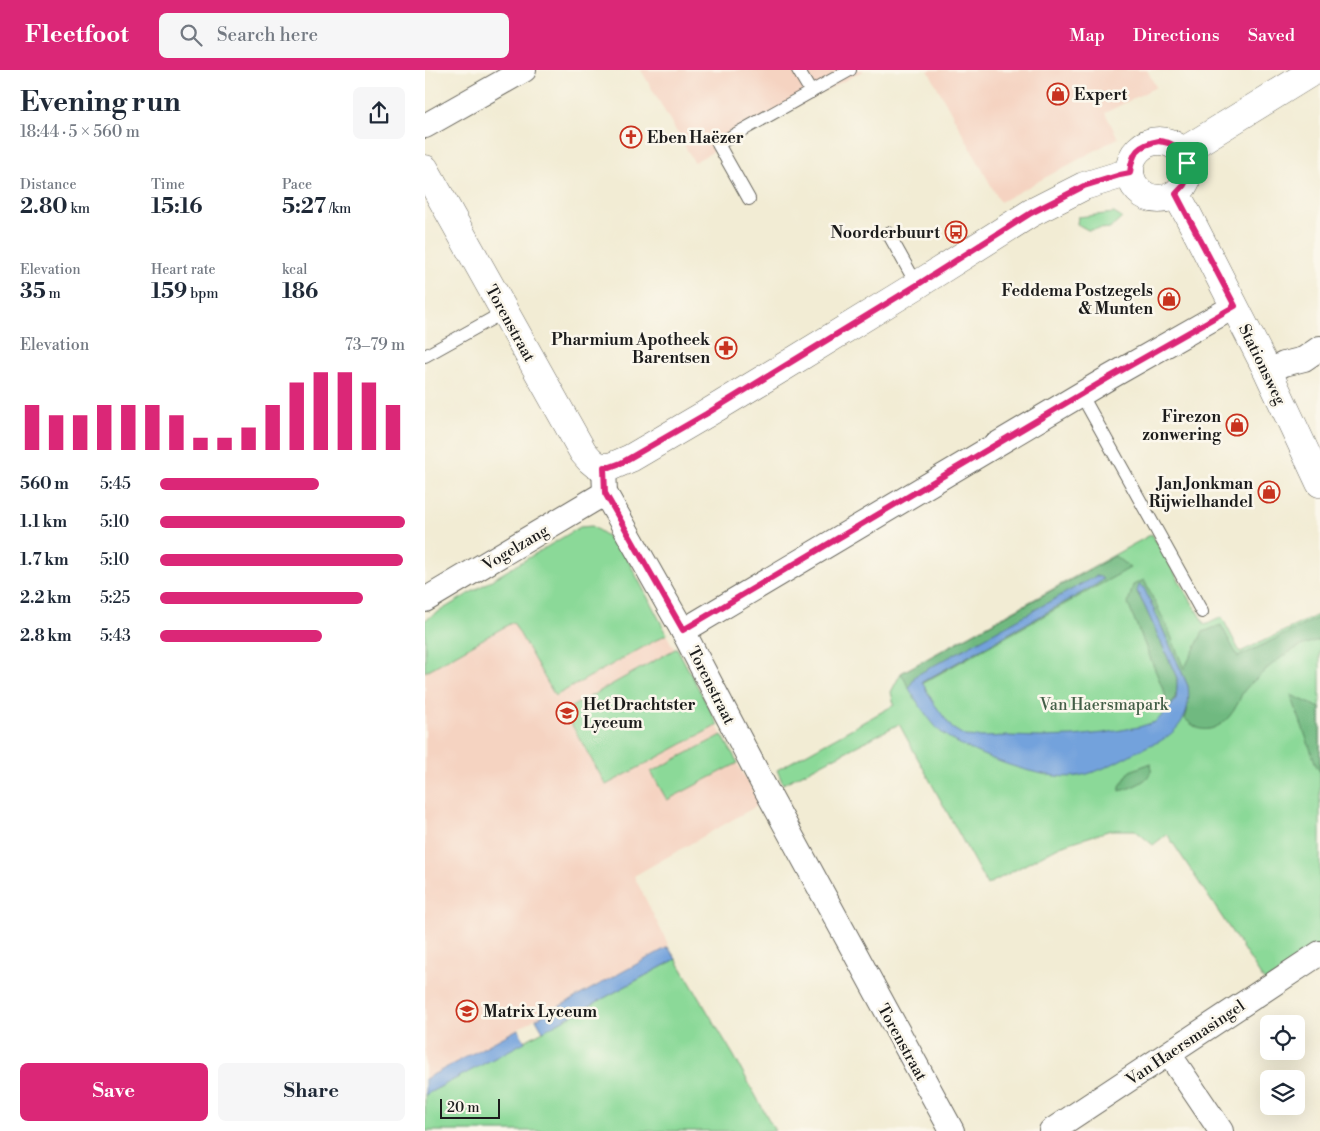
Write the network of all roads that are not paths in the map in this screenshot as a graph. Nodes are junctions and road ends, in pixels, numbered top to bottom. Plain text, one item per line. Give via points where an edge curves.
1 (524, 70) edge
2 (798, 70) edge
3 (850, 70) edge
4 (1315, 70) edge
5 (811, 92) junction
6 (425, 126) edge
7 (1182, 152) junction
8 (425, 169) edge
9 (1130, 173) junction
10 (1176, 194) junction
11 (749, 199) dead end
12 (888, 233) dead end
13 (917, 285) junction
14 (1235, 306) junction
15 (504, 312) junction
16 (1320, 348) edge
17 (425, 356) edge
18 (1268, 372) junction
19 (1081, 394) junction
20 (604, 480) junction
21 (1320, 483) edge
22 (425, 600) edge
23 (1202, 612) dead end
24 (683, 630) junction
25 (1320, 953) edge
26 (1169, 1054) junction
27 (952, 1131) edge
28 (1051, 1131) edge
29 (1221, 1131) edge

1 - 6 street
2 - 5 lane
3 - 5 lane
4 - 7 street
5 - 11 lane via 718,144
7 - 9 street via 1172,144 1159,141 1146,144 1131,161
7 - 10 street via 1188,174
8 - 15 street, Torenstraat
9 - 10 street via 1135,187 1147,197 1162,199
9 - 13 street, Vogelzang via 1084,186 1031,213
10 - 14 street, Stationsweg
12 - 13 lane
13 - 20 street, Vogelzang via 706,414 610,467
14 - 18 street, Stationsweg
14 - 19 street
15 - 17 lane
15 - 20 street, Torenstraat via 583,452 597,465
16 - 18 street
18 - 21 street, Stationsweg
19 - 23 lane
19 - 24 street
20 - 22 street, Vogelzang
20 - 24 street, Torenstraat
24 - 27 street, Torenstraat
25 - 26 street, Van Haersmasingel
26 - 28 street, Van Haersmasingel
26 - 29 street

